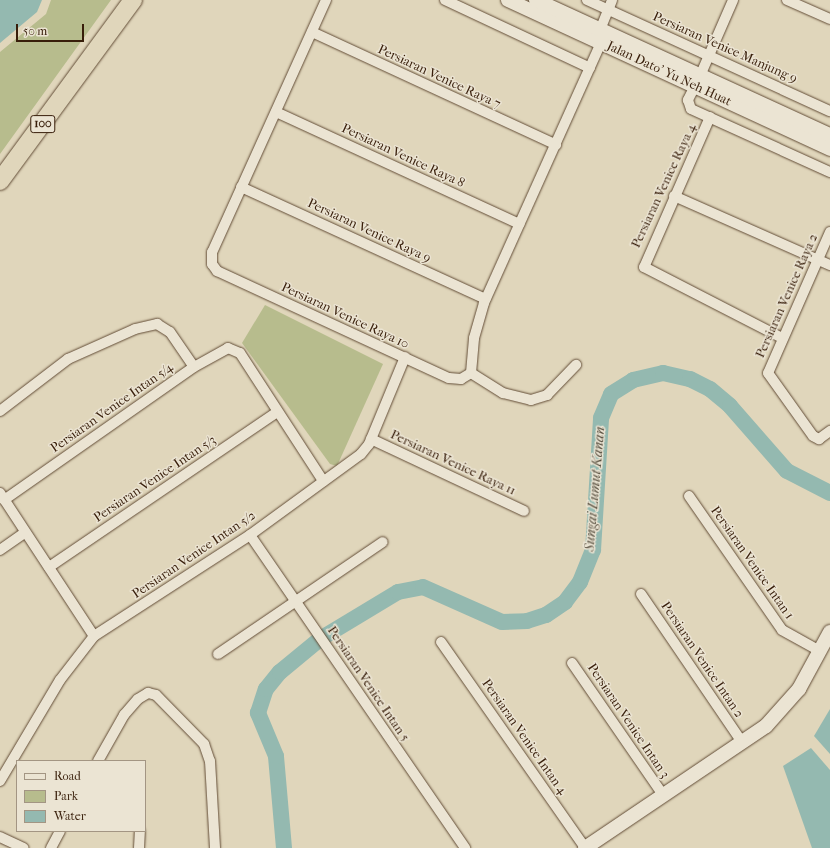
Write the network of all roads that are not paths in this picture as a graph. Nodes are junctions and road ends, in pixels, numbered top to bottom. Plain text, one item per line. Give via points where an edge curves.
1 (132, 0) edge
2 (144, 0) edge
3 (326, 0) edge
4 (445, 0) edge
5 (536, 0) edge
6 (587, 0) edge
7 (612, 0) edge
8 (733, 0) edge
9 (787, 0) edge
10 (517, 2) edge
11 (608, 10) junction
12 (830, 19) edge
13 (312, 32) junction
14 (600, 36) junction
15 (709, 56) junction
16 (86, 66) junction
17 (590, 68) junction
18 (697, 81) junction
19 (830, 111) edge
20 (276, 112) junction
21 (710, 117) junction
22 (830, 135) edge
23 (556, 146) junction
24 (830, 149) edge
25 (830, 172) edge
26 (0, 182) edge
27 (241, 187) junction
28 (674, 196) junction
29 (520, 224) junction
30 (830, 232) edge
31 (817, 259) junction
32 (830, 265) edge
33 (486, 299) junction
34 (782, 338) junction
35 (405, 357) junction
36 (576, 365) dead end
37 (194, 367) junction
38 (472, 373) junction
39 (0, 410) edge
40 (277, 412) junction
41 (830, 431) edge
42 (371, 439) junction
43 (324, 481) junction
44 (2, 496) edge
45 (689, 496) dead end
46 (524, 511) dead end
47 (24, 533) junction
48 (250, 535) junction
49 (383, 542) dead end
50 (0, 550) edge
51 (49, 567) junction
52 (641, 594) dead end
53 (296, 603) junction
54 (830, 632) edge
55 (94, 636) junction
56 (441, 642) dead end
57 (820, 651) junction
58 (218, 654) dead end
59 (572, 663) dead end
60 (742, 742) junction
61 (101, 760) edge
62 (0, 781) edge
63 (663, 795) junction
64 (59, 832) edge
65 (140, 832) edge
66 (0, 837) edge
67 (24, 848) edge
68 (51, 848) edge
69 (139, 848) edge
70 (215, 848) edge
71 (465, 848) edge
72 (585, 848) edge

1 - 16 highway, 100
2 - 16 highway, 100
3 - 13 street
4 - 17 street
5 - 14 main road, Jalan Dato' Yu Neh Huat
6 - 11 street, Persiaran Venice Manjung 9
7 - 11 street
8 - 15 street
9 - 12 street
10 - 14 main road, Jalan Dato' Yu Neh Huat
11 - 14 street
11 - 15 street, Persiaran Venice Manjung 9
13 - 20 street
13 - 23 street, Persiaran Venice Raya 7
14 - 17 street
14 - 18 main road, Jalan Dato' Yu Neh Huat
14 - 18 main road, Jalan Dato' Yu Neh Huat via 667,73
15 - 18 street
15 - 19 street, Persiaran Venice Manjung 9
16 - 26 highway, 100
17 - 23 street
18 - 21 street via 688,105
18 - 22 main road, Jalan Dato' Yu Neh Huat
18 - 24 main road, Jalan Dato' Yu Neh Huat via 720,97
20 - 27 street
20 - 29 street, Persiaran Venice Raya 8
21 - 25 street
21 - 28 street, Persiaran Venice Raya 4
23 - 29 street
27 - 33 street, Persiaran Venice Raya 9
27 - 35 street, Persiaran Venice Raya 10 via 212,252 212,264 217,271
28 - 31 street
28 - 34 street, Persiaran Venice Raya 4 via 644,267
29 - 33 street
30 - 31 street, Persiaran Venice Raya 2
31 - 32 street
31 - 34 street, Persiaran Venice Raya 2
33 - 38 street via 474,338
34 - 41 street, Persiaran Venice Raya 2 via 768,374 819,439
35 - 38 street, Persiaran Venice Raya 10 via 450,378 460,379
35 - 42 street, Persiaran Venice Intan 5/2
36 - 38 street via 547,395 532,400 503,393
37 - 39 street via 170,332 157,324 68,359
37 - 40 street, Persiaran Venice Intan 5/4 via 228,348 240,353
37 - 44 street, Persiaran Venice Intan 5/4
40 - 43 street
40 - 51 street, Persiaran Venice Intan 5/3
42 - 43 street, Persiaran Venice Intan 5/2 via 361,454
42 - 46 street, Persiaran Venice Raya 11
43 - 48 street, Persiaran Venice Intan 5/2
44 - 47 street
45 - 57 street, Persiaran Venice Intan 1 via 782,630
47 - 50 street
47 - 51 street
48 - 53 street, Persiaran Venice Intan 5
48 - 55 street, Persiaran Venice Intan 5/2
49 - 53 street
51 - 55 street
52 - 60 street, Persiaran Venice Intan 2
53 - 58 street
53 - 71 street, Persiaran Venice Intan 5
54 - 57 main road
55 - 62 street, Persiaran Venice Intan 5/2 via 60,680
56 - 72 street, Persiaran Venice Intan 4
57 - 60 main road via 782,710
59 - 63 street, Persiaran Venice Intan 3
60 - 63 main road
61 - 70 street via 134,704 148,694 156,695 204,744 210,761
63 - 72 main road
64 - 68 street
65 - 69 street
66 - 67 street

